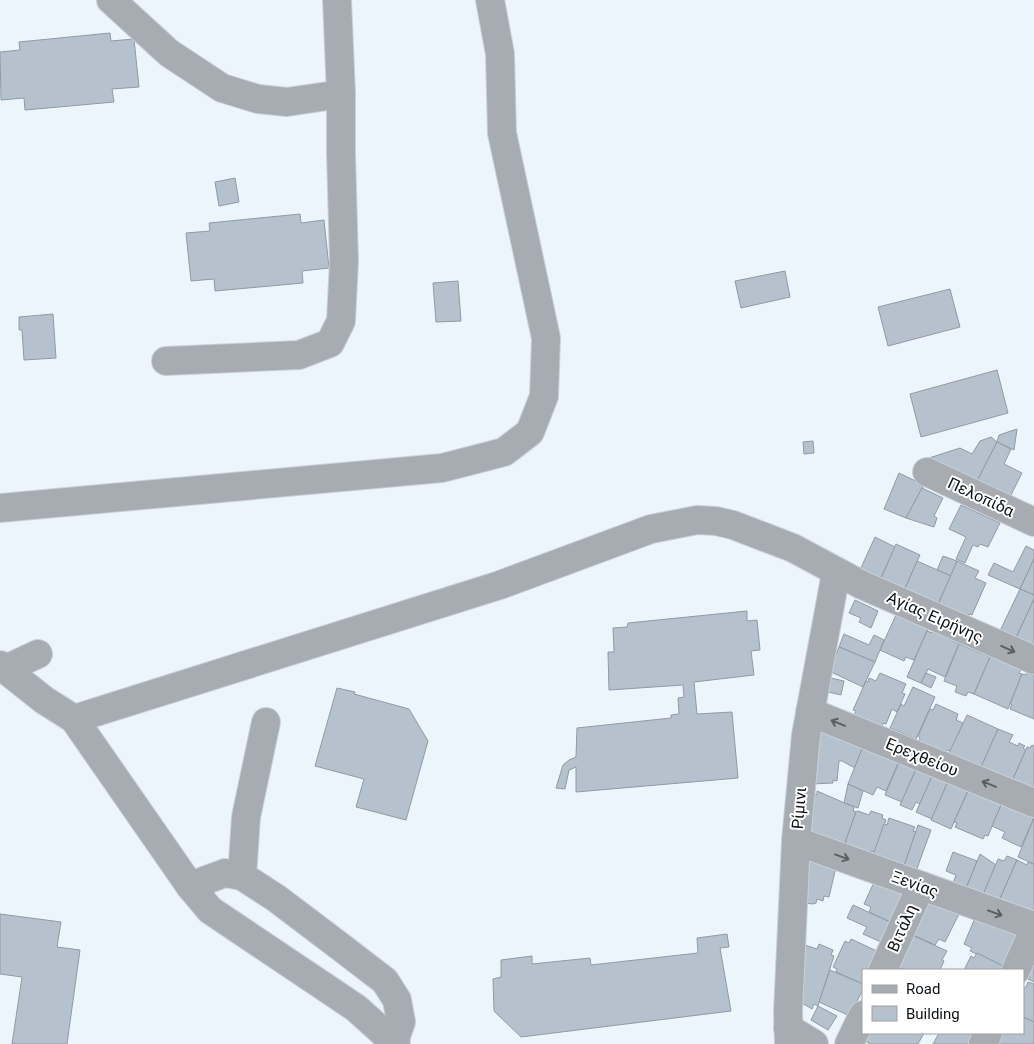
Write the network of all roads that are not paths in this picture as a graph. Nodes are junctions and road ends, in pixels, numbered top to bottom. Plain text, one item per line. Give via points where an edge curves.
1 (111, 0) edge
2 (338, 0) edge
3 (490, 0) edge
4 (341, 94) junction
5 (166, 361) dead end
6 (927, 472) dead end
7 (0, 508) edge
8 (1034, 522) edge
9 (836, 573) junction
10 (38, 654) dead end
11 (1034, 660) edge
12 (3, 667) edge
13 (810, 712) junction
14 (74, 719) junction
15 (266, 722) dead end
16 (1034, 803) edge
17 (796, 841) junction
18 (242, 876) junction
19 (190, 886) junction
20 (921, 886) junction
21 (1034, 928) edge
22 (883, 969) edge
23 (1016, 969) edge
24 (862, 1016) edge
25 (786, 1039) edge
26 (395, 1043) edge
27 (814, 1044) edge
28 (849, 1044) edge

1 - 4 street via 169,53 222,88 258,99 287,102
2 - 4 street
3 - 7 street via 500,54 502,134 546,338 544,396 530,432 504,452 442,468
4 - 5 street via 344,261 341,320 330,343 299,355
6 - 8 street, Πελοπίδα
9 -> 11 street, Αγίας Ειρήνης
9 - 13 street, Ρίμινι
9 - 14 street, Αγίας Ειρήνης via 793,548 733,525 697,520 658,527 500,585
10 - 12 street
12 - 14 street
16 -> 13 street, Ερεχθείου
13 - 17 street, Ρίμινι
14 - 19 street
15 - 18 street via 246,817
17 -> 20 street, Ξενίας
17 - 25 street, Ρίμινι
18 - 19 street via 225,873
18 - 26 street via 385,981 397,1000 401,1022
19 - 26 street via 210,910 356,1008
20 -> 21 street, Ξενίας
20 - 22 street, Βιτάλη
21 - 23 street
24 - 28 street
25 - 27 street

